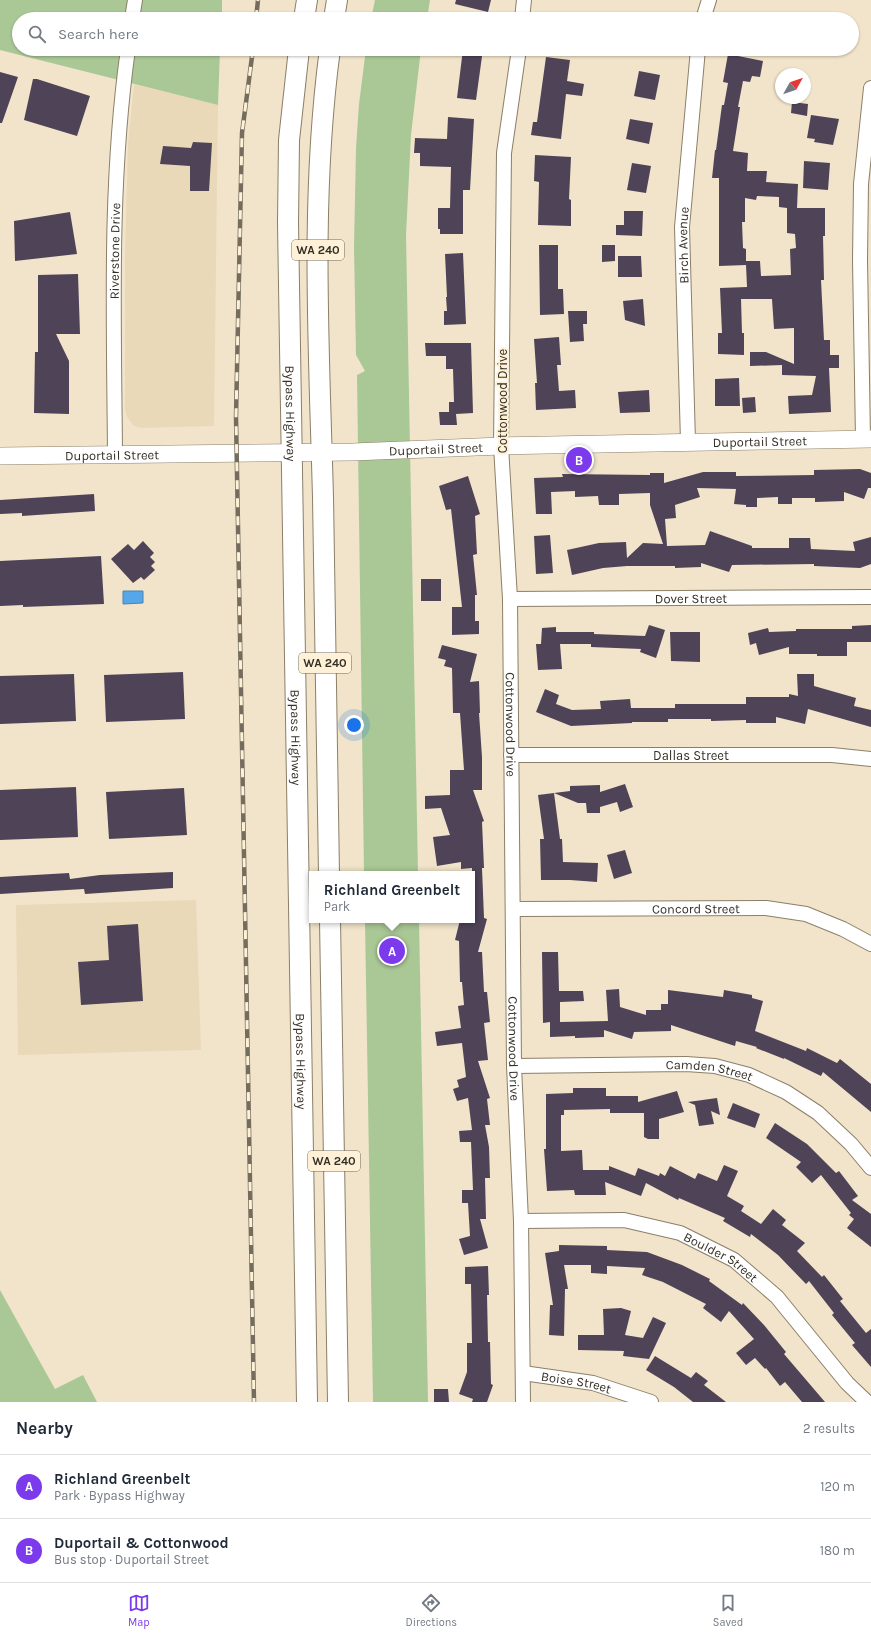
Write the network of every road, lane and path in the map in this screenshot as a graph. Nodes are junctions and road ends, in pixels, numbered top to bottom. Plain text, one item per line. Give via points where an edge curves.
1 (135, 0) edge
2 (307, 0) edge
3 (337, 0) edge
4 (524, 0) edge
5 (708, 0) edge
6 (133, 12) edge
7 (305, 12) edge
8 (335, 12) edge
9 (523, 12) edge
10 (705, 12) edge
11 (127, 56) edge
12 (298, 56) edge
13 (329, 56) edge
14 (518, 56) edge
15 (697, 56) edge
16 (871, 88) edge
17 (867, 439) edge
18 (688, 442) junction
19 (501, 446) junction
20 (291, 452) junction
21 (321, 452) junction
22 (116, 454) junction
23 (0, 456) edge
24 (871, 597) edge
25 (510, 599) junction
26 (511, 755) junction
27 (871, 759) edge
28 (329, 871) edge
29 (514, 909) junction
30 (330, 923) edge
31 (871, 944) edge
32 (514, 1066) junction
33 (871, 1168) edge
34 (521, 1221) junction
35 (523, 1373) junction
36 (307, 1402) edge
37 (338, 1402) edge
38 (523, 1402) edge
39 (651, 1402) edge
40 (866, 1402) edge

1 - 6 street
2 - 7 highway
3 - 8 highway
4 - 9 street
5 - 10 street
11 - 22 street, Riverstone Drive via 120,118 114,217
12 - 20 highway, Bypass Highway / WA 240 via 289,147
13 - 21 highway, WA 240 via 320,142 318,203
14 - 19 street, Cottonwood Drive via 504,153
15 - 18 street, Birch Avenue via 682,227
16 - 17 street via 861,184 860,260
17 - 18 main road, Duportail Street
18 - 19 main road, Duportail Street
19 - 21 main road, Duportail Street
19 - 25 street, Cottonwood Drive
20 - 21 main road, Duportail Street
20 - 22 main road, Duportail Street
20 - 36 highway, Bypass Highway / WA 240
21 - 28 highway, WA 240
22 - 23 main road, Duportail Street
24 - 25 street, Dover Street
25 - 26 street, Cottonwood Drive
26 - 27 street, Dallas Street via 832,755
26 - 29 street, Cottonwood Drive
29 - 31 street, Concord Street via 766,908 806,914 843,928
29 - 32 street, Cottonwood Drive
30 - 37 highway, WA 240
32 - 33 street, Camden Street via 686,1064 715,1066 749,1075 786,1092 818,1113 851,1144
32 - 34 street, Cottonwood Drive
34 - 35 street, Cottonwood Drive
34 - 40 street, Boulder Street via 624,1220 680,1233 734,1260 777,1297 847,1383
35 - 38 street, Cottonwood Drive
35 - 39 street, Boise Street via 593,1383

